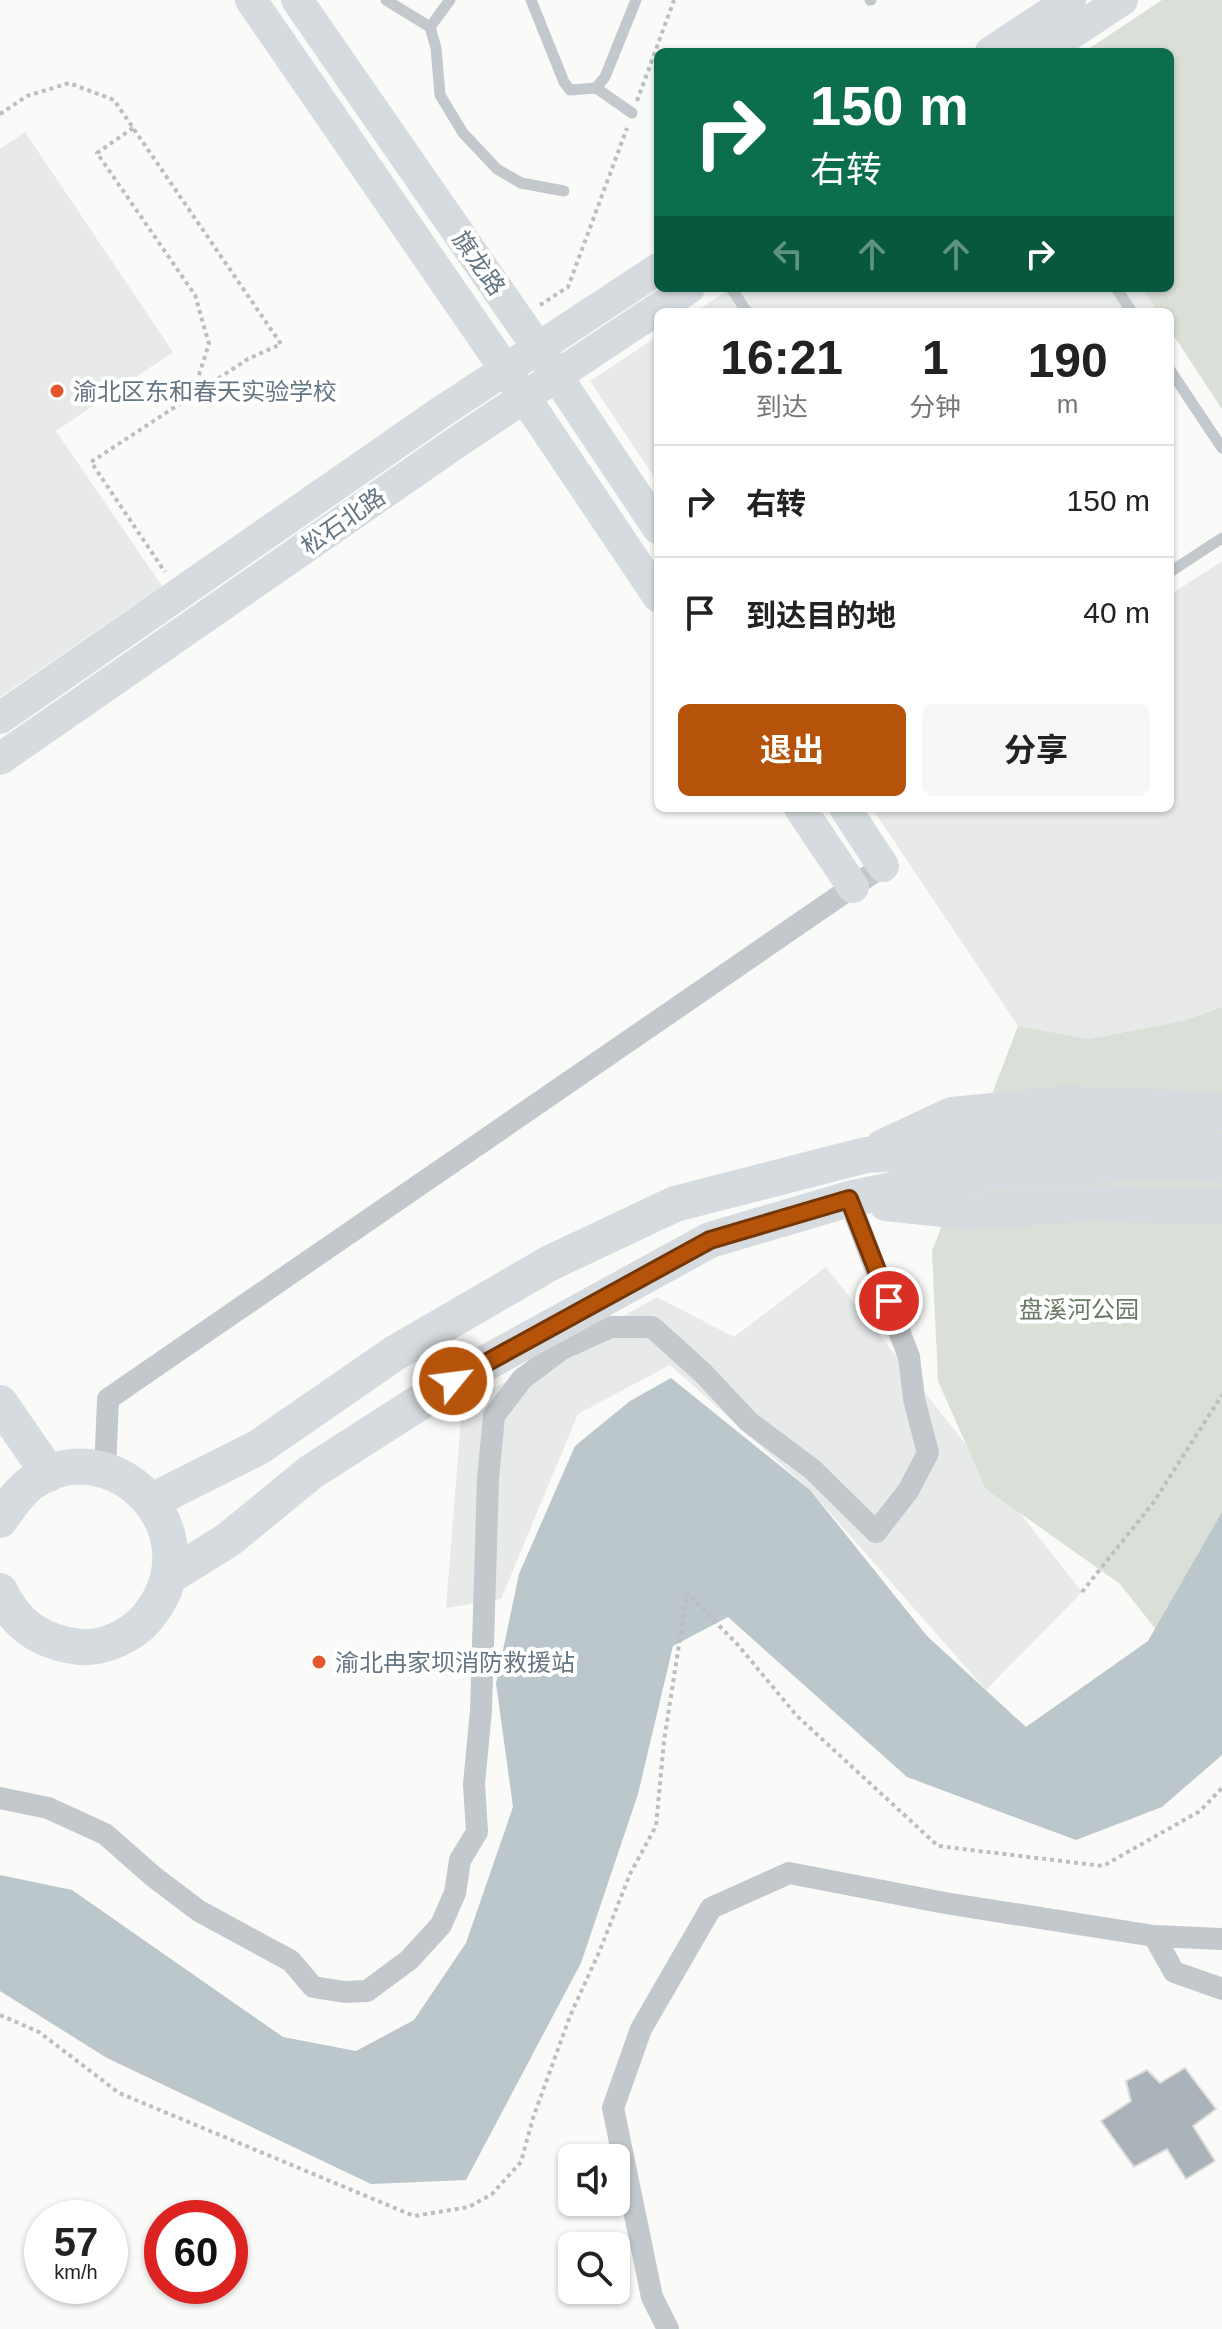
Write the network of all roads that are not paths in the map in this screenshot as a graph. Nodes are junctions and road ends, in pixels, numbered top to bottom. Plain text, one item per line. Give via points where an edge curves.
1 (251, 0) edge
2 (297, 0) edge
3 (386, 0) edge
4 (450, 0) edge
5 (531, 0) edge
6 (636, 0) edge
7 (1122, 0) edge
8 (1070, 8) edge
9 (430, 27) junction
10 (998, 48) edge
11 (1045, 48) edge
12 (596, 88) junction
13 (632, 113) road end
14 (564, 191) dead end
15 (654, 272) edge
16 (686, 294) edge
17 (664, 308) edge
18 (654, 314) edge
19 (538, 348) junction
20 (505, 370) junction
21 (557, 376) junction
22 (1174, 376) edge
23 (525, 398) junction
24 (1222, 448) edge
25 (654, 522) edge
26 (1222, 538) edge
27 (1174, 569) edge
28 (654, 590) edge
29 (0, 718) edge
30 (0, 759) edge
31 (803, 812) edge
32 (848, 812) edge
33 (883, 866) joint
34 (853, 887) junction
35 (1222, 1112) edge
36 (1222, 1143) edge
37 (866, 1155) junction
38 (1222, 1165) edge
39 (849, 1199) junction
40 (1222, 1207) edge
41 (0, 1403) edge
42 (105, 1471) junction
43 (49, 1474) junction
44 (5, 1497) edge
45 (152, 1501) junction
46 (170, 1576) junction
47 (0, 1591) edge
48 (0, 1798) edge
49 (1154, 1936) junction
50 (1222, 1939) edge
51 (1222, 1989) edge
52 (668, 2329) edge

1 - 20 main road
2 - 19 main road, 旗龙路
3 - 9 lane
4 - 9 lane
5 - 12 lane via 564,82 570,90
6 - 12 lane
7 - 8 main road
8 - 10 main road
8 - 11 main road
9 - 14 lane via 440,95 463,133 497,169 521,183
12 - 13 lane
15 - 19 main road, 松石北路
16 - 17 main road, 松石北路
18 - 21 main road, 松石北路
19 - 20 main road, 松石北路
19 - 21 main road, 旗龙路
20 - 23 main road
20 - 29 main road, 松石北路
21 - 23 main road, 松石北路
21 - 25 main road, 旗龙路
22 - 24 lane
23 - 28 main road
23 - 30 main road, 松石北路
26 - 27 lane
31 - 34 main road
32 - 33 main road
33 - 34 street
34 - 42 street via 108,1399
35 - 37 main road via 1064,1104 952,1115
36 - 37 main road via 1052,1134 956,1150
37 - 45 main road via 675,1204 550,1263 395,1353 259,1447
38 - 39 main road via 1173,1160 970,1174
39 - 40 main road via 971,1212 1086,1203
39 - 46 main road via 710,1240 453,1381 311,1472 228,1540
39 - 48 street via 909,1357 928,1453 908,1491 876,1532 812,1469 749,1422 652,1327 611,1327 562,1349 522,1379 494,1416 474,1784 477,1832 460,1860 455,1893 441,1925 409,1960 367,1991 313,1987 291,1961 199,1911 105,1834 48,1808
41 - 43 main road
42 - 43 main road via 77,1468
42 - 45 main road via 131,1482
43 - 44 main road
45 - 46 main road via 165,1524
46 - 47 main road via 159,1604 140,1626 115,1641 85,1647 56,1644 30,1631
49 - 50 street
49 - 51 street via 1174,1972
49 - 52 street via 789,1873 711,1908 641,2029 613,2108 652,2297

